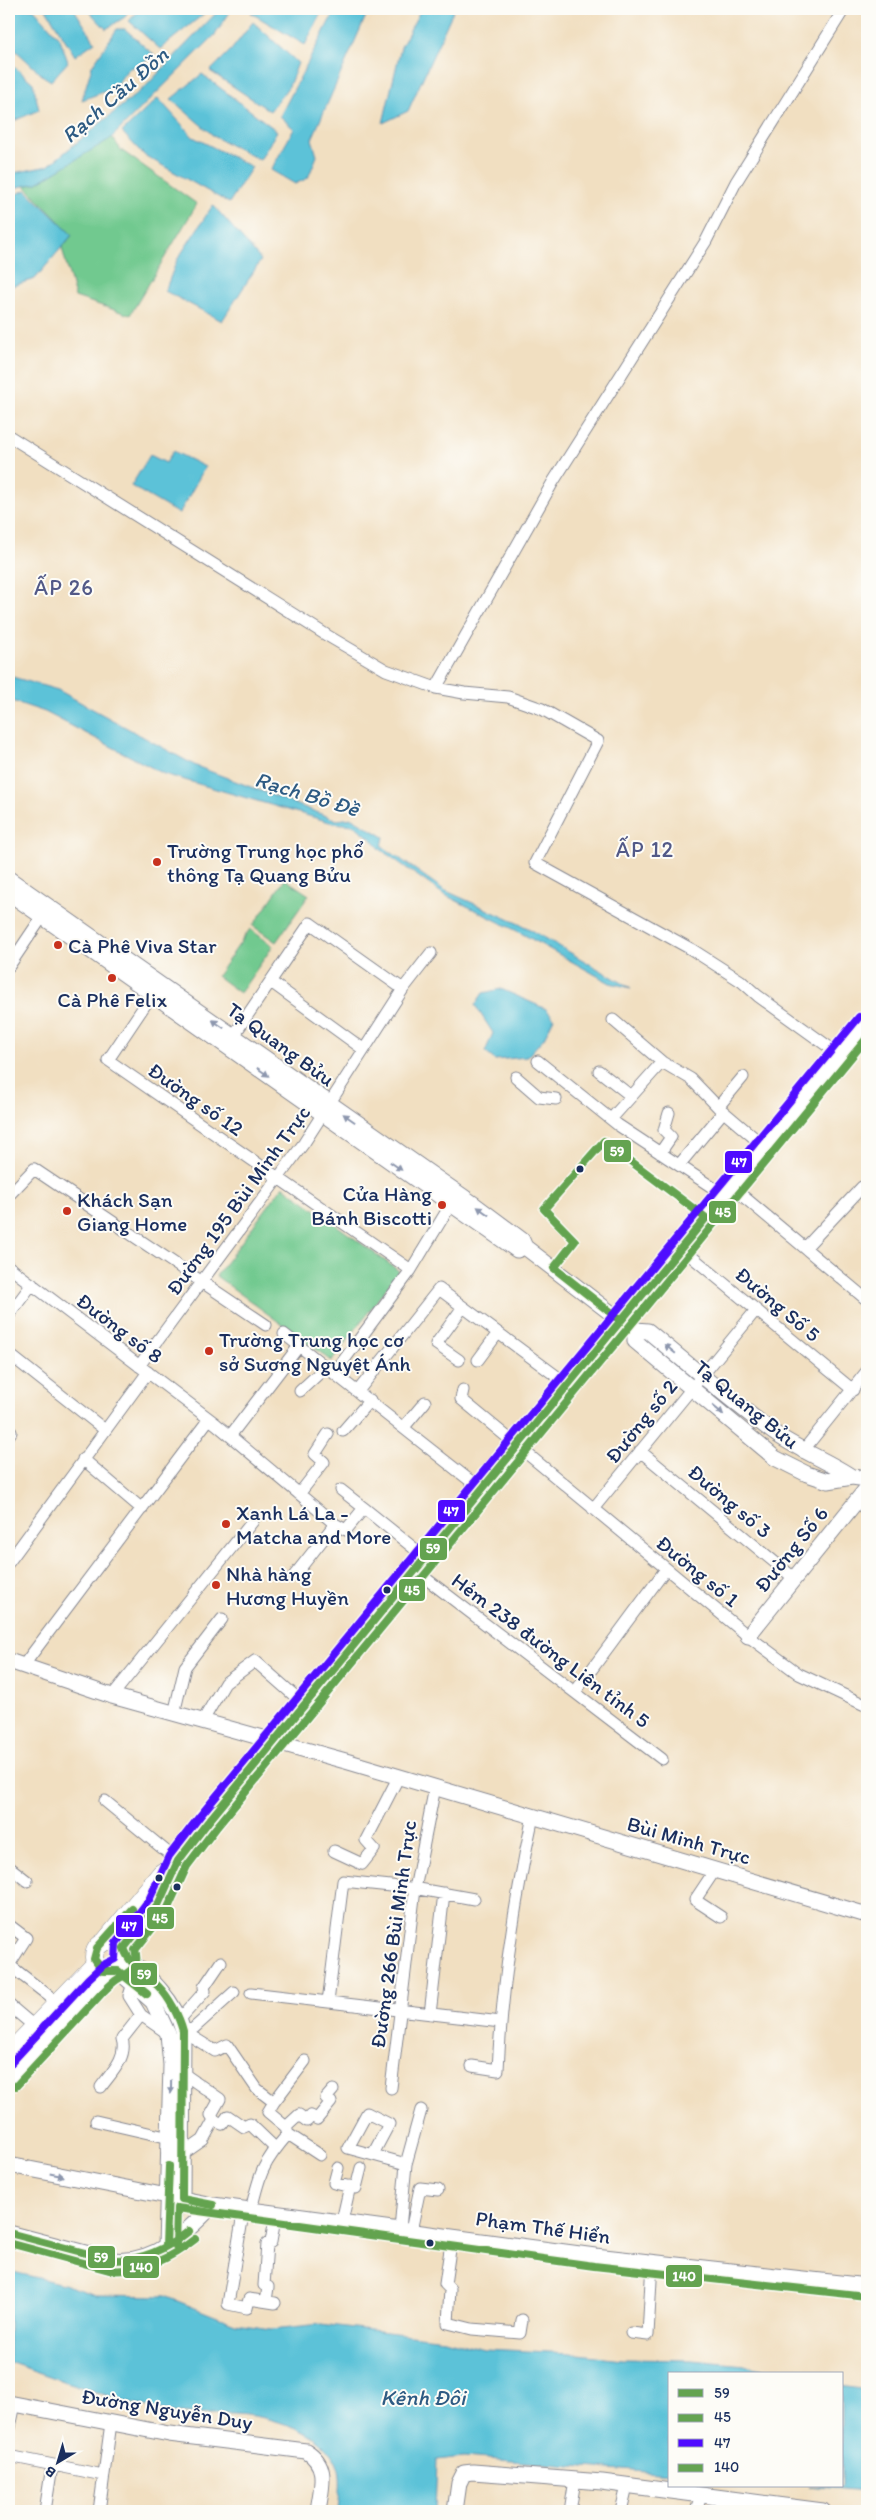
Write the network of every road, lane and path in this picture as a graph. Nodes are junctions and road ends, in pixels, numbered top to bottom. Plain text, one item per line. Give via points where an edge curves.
1 (844, 9) edge
2 (9, 436) edge
3 (436, 688) junction
4 (9, 879) edge
5 (9, 892) edge
6 (46, 912) junction
7 (431, 954) dead end
8 (9, 966) edge
9 (271, 982) junction
10 (402, 989) junction
11 (153, 993) junction
12 (613, 1020) dead end
13 (867, 1023) edge
14 (234, 1035) junction
15 (363, 1049) junction
16 (840, 1055) junction
17 (538, 1061) dead end
18 (662, 1062) junction
19 (599, 1072) dead end
20 (516, 1077) dead end
21 (743, 1077) dead end
22 (631, 1096) junction
23 (556, 1099) dead end
24 (327, 1110) junction
25 (721, 1110) junction
26 (670, 1113) dead end
27 (611, 1119) junction
28 (765, 1147) junction
29 (660, 1153) junction
30 (679, 1165) junction
31 (279, 1179) junction
32 (866, 1186) edge
33 (728, 1191) junction
34 (9, 1194) edge
35 (450, 1204) junction
36 (525, 1247) junction
37 (680, 1247) junction
38 (805, 1248) junction
39 (9, 1267) edge
40 (411, 1270) junction
41 (203, 1281) junction
42 (32, 1284) junction
43 (867, 1300) edge
44 (463, 1307) junction
45 (756, 1310) junction
46 (9, 1315) edge
47 (620, 1320) junction
48 (266, 1324) dead end
49 (635, 1330) junction
50 (498, 1333) junction
51 (284, 1334) dead end
52 (300, 1346) junction
53 (10, 1358) edge
54 (459, 1360) dead end
55 (478, 1360) dead end
56 (144, 1369) junction
57 (331, 1369) junction
58 (867, 1371) edge
59 (702, 1376) junction
60 (567, 1384) junction
61 (692, 1388) junction
62 (300, 1390) dead end
63 (463, 1390) dead end
64 (853, 1390) junction
65 (358, 1391) junction
66 (370, 1400) junction
67 (425, 1402) dead end
68 (209, 1419) junction
69 (404, 1427) junction
70 (105, 1430) junction
71 (344, 1431) dead end
72 (328, 1434) dead end
73 (230, 1436) junction
74 (518, 1446) junction
75 (640, 1451) junction
76 (802, 1452) junction
77 (83, 1459) junction
78 (860, 1478) edge
79 (867, 1488) edge
80 (341, 1490) dead end
81 (482, 1490) junction
82 (299, 1494) junction
83 (142, 1508) junction
84 (364, 1508) junction
85 (593, 1509) junction
86 (253, 1521) dead end
87 (335, 1524) junction
88 (9, 1562) edge
89 (421, 1565) junction
90 (666, 1569) junction
91 (294, 1576) dead end
92 (795, 1580) junction
93 (222, 1619) dead end
94 (748, 1636) junction
95 (16, 1664) edge
96 (575, 1692) junction
97 (112, 1696) junction
98 (305, 1705) junction
99 (867, 1706) edge
100 (174, 1714) junction
101 (202, 1722) junction
102 (274, 1741) junction
103 (662, 1759) dead end
104 (399, 1776) junction
105 (435, 1787) junction
106 (105, 1801) dead end
107 (533, 1816) junction
108 (334, 1851) dead end
109 (178, 1861) junction
110 (9, 1867) edge
111 (715, 1870) junction
112 (27, 1882) dead end
113 (414, 1889) junction
114 (444, 1893) junction
115 (474, 1899) dead end
116 (867, 1915) edge
117 (720, 1917) dead end
118 (9, 1925) edge
119 (105, 1941) junction
120 (221, 1962) dead end
121 (112, 1963) junction
122 (9, 1965) edge
123 (133, 1982) junction
124 (234, 1992) dead end
125 (252, 1993) dead end
126 (328, 2002) junction
127 (58, 2003) junction
128 (9, 2005) edge
129 (400, 2010) junction
130 (430, 2014) junction
131 (141, 2015) junction
132 (501, 2022) junction
133 (35, 2027) junction
134 (177, 2028) junction
135 (16, 2042) edge
136 (9, 2053) edge
137 (305, 2061) dead end
138 (472, 2066) dead end
139 (180, 2068) junction
140 (9, 2078) edge
141 (102, 2087) dead end
142 (391, 2088) dead end
143 (333, 2090) dead end
144 (274, 2102) junction
145 (421, 2110) dead end
146 (214, 2120) junction
147 (96, 2121) dead end
148 (287, 2130) junction
149 (170, 2138) junction
150 (275, 2148) junction
151 (183, 2154) junction
152 (373, 2154) junction
153 (320, 2155) dead end
154 (406, 2164) junction
155 (9, 2165) edge
156 (338, 2168) dead end
157 (361, 2168) dead end
158 (350, 2186) junction
159 (438, 2190) dead end
160 (174, 2198) junction
161 (213, 2205) junction
162 (248, 2209) junction
163 (276, 2213) junction
164 (342, 2221) junction
165 (405, 2230) junction
166 (9, 2233) edge
167 (452, 2236) junction
168 (166, 2246) junction
169 (652, 2262) junction
170 (867, 2286) edge
171 (522, 2320) dead end
172 (632, 2333) dead end
173 (12, 2404) edge
174 (111, 2423) junction
175 (9, 2432) edge
176 (9, 2456) edge
177 (52, 2466) junction
178 (103, 2475) junction
179 (575, 2480) junction
180 (627, 2486) junction
181 (701, 2496) junction
182 (757, 2507) edge
183 (45, 2511) edge
184 (99, 2511) edge
185 (318, 2511) edge
186 (456, 2511) edge
187 (570, 2511) edge
188 (621, 2511) edge
189 (696, 2511) edge
190 (822, 2511) edge

1 - 3 street via 736,182 706,241 553,482
2 - 3 street via 363,658
3 - 16 street via 508,697 542,709 598,741 535,863 708,960
4 - 6 main road, Tạ Quang Bửu
5 - 6 main road, Tạ Quang Bửu
6 - 8 street
6 - 11 main road, Tạ Quang Bửu
14 -> 6 main road, Tạ Quang Bửu
7 - 10 street, Đường 195 Bùi Minh Trực
9 - 10 street via 310,923
9 - 14 street
9 - 15 street
10 - 15 street, Đường 195 Bùi Minh Trực
11 -> 24 main road, Tạ Quang Bửu
11 - 31 street, Đường số 12 via 108,1060
12 - 18 street
13 - 16 main road
14 - 24 main road, Tạ Quang Bửu
15 - 24 street, Đường 195 Bùi Minh Trực
16 - 28 main road
17 - 27 street
18 - 22 street
18 - 25 street via 691,1079
19 - 22 street
20 - 23 street via 539,1097
21 - 25 street
22 - 27 street
24 - 31 street, Đường 195 Bùi Minh Trực
24 -> 35 main road, Tạ Quang Bửu
36 -> 24 main road, Tạ Quang Bửu via 522,1240 475,1205
25 - 28 street
25 - 30 street
26 - 29 street via 664,1130 671,1137
27 - 29 street
28 - 33 main road
29 - 30 street
30 - 33 street
31 - 40 street, Đường số 12
31 - 41 street, Đường 195 Bùi Minh Trực
32 - 38 street
33 - 37 main road
33 - 38 street
34 - 41 street via 34,1168
35 - 36 main road, Tạ Quang Bửu via 517,1250
35 - 40 street
36 - 47 main road, Tạ Quang Bửu
37 - 45 street, Đường Số 5
37 - 47 main road
38 - 43 street
39 - 42 street, Đường số 8
40 - 57 street
41 - 48 street
41 - 56 street, Đường 195 Bùi Minh Trực
42 - 46 street
42 - 56 street, Đường số 8
44 - 50 street
44 - 54 street via 436,1344
44 - 65 street via 438,1289
45 - 59 street, Đường số 2
45 - 64 street, Đường Số 5
47 - 49 main road, Tạ Quang Bửu
47 - 60 main road
59 -> 49 main road, Tạ Quang Bửu via 648,1331
49 - 61 main road, Tạ Quang Bửu via 635,1341
50 - 55 street
50 - 60 street
51 - 52 street
52 - 57 street
52 - 73 street
53 - 70 street
56 - 68 street, Đường số 8
56 - 70 street, Đường 195 Bùi Minh Trực
57 - 62 street
57 - 65 street
58 - 64 street
59 - 61 street, Đường số 2
59 - 76 main road, Tạ Quang Bửu
60 - 74 main road
61 - 75 street, Đường số 2
61 -> 78 main road, Tạ Quang Bửu via 775,1458 828,1481
63 - 74 street, Đường số 1 via 461,1399
64 - 76 street
65 - 66 street
66 - 69 street
66 - 71 street
67 - 69 street
68 - 73 street, Đường số 8
68 - 83 street
69 - 81 street
70 - 77 street, Đường 195 Bùi Minh Trực
72 - 82 street via 315,1454 324,1462
73 - 82 street, Đường số 8
74 - 81 main road
74 - 85 street, Đường số 1
75 - 85 street, Đường số 2
75 - 92 street, Đường số 3
76 - 78 main road, Tạ Quang Bửu
77 - 83 street
77 - 88 street, Đường 195 Bùi Minh Trực
79 - 92 main road, Đường Số 6
80 - 84 street, Hẻm 238 đường Liên tỉnh 5
81 - 89 main road
82 - 87 street, Đường số 8
83 - 95 street
84 - 87 street via 346,1530
84 - 89 street, Hẻm 238 đường Liên tỉnh 5
85 - 90 street, Đường số 1
86 - 97 street
87 - 91 street
89 - 96 street, Hẻm 238 đường Liên tỉnh 5
89 - 98 main road
90 - 94 street, Đường số 1
90 - 96 street
92 - 94 main road, Đường Số 6
93 - 100 street via 185,1667
94 - 99 street, Đường số 1 via 799,1674
95 - 97 main road, Bùi Minh Trực
96 - 103 street, Hẻm 238 đường Liên tỉnh 5
97 - 100 main road, Bùi Minh Trực
98 - 101 street via 255,1661 225,1683
98 - 102 main road
100 - 101 main road, Bùi Minh Trực
101 - 102 main road, Bùi Minh Trực
102 - 104 main road, Bùi Minh Trực
102 - 109 main road
104 - 105 main road, Bùi Minh Trực
104 - 108 street via 366,1840 374,1849 362,1864
105 - 107 main road, Bùi Minh Trực
105 - 113 street, Đường 266 Bùi Minh Trực
106 - 109 street
107 - 111 main road, Bùi Minh Trực
107 - 132 street via 515,1912
109 - 119 main road via 161,1873
109 - 121 main road via 158,1905
110 - 112 street
111 - 116 main road, Bùi Minh Trực
111 - 117 street via 696,1900
113 - 114 street
113 - 126 street via 343,1881
113 - 129 street, Đường 266 Bùi Minh Trực
114 - 115 street
114 - 130 street, Đường 266 Bùi Minh Trực
118 - 122 street via 26,1938
119 - 121 main road via 116,1941
119 - 121 main road via 95,1950
120 - 134 street via 204,1987 205,1992
121 - 123 main road
121 - 127 main road
121 - 134 main road via 160,1988
121 - 140 main road
122 - 127 street
123 - 131 street via 129,1996
123 - 134 main road
124 - 134 street via 194,2028
125 - 126 street
126 - 129 street
127 - 133 main road
128 - 133 street
129 - 130 street
129 - 142 street, Đường 266 Bùi Minh Trực
130 - 132 street
131 - 134 street
131 - 141 street via 122,2039 125,2048 122,2057
132 - 138 street via 498,2070
133 - 135 main road
134 - 139 main road
134 - 144 street via 215,2051 226,2046 257,2089
135 - 136 main road
137 - 144 street
139 - 146 street via 220,2099 211,2114
139 -> 149 main road
139 - 151 main road
143 - 148 street via 326,2098 331,2102 317,2119 311,2116 307,2121 299,2115
144 - 148 street via 268,2112
145 - 154 street
146 - 150 street via 222,2124 228,2116 244,2127 250,2124
146 - 151 street via 203,2140
147 - 149 street
148 - 150 street
148 - 153 street
149 - 160 main road
150 - 162 street via 258,2178
151 - 160 main road
152 - 152 street via 348,2148 368,2113 389,2124
152 - 154 street
154 - 165 street
155 -> 160 main road, Phạm Thế Hiển
156 - 158 street via 334,2183
157 - 158 street via 356,2188
158 - 164 street
159 - 165 street via 420,2188
160 - 161 main road, Phạm Thế Hiển
160 - 168 main road
161 - 162 main road, Phạm Thế Hiển
161 - 168 main road via 188,2233
162 - 163 main road, Phạm Thế Hiển
162 - 163 street via 228,2304 247,2308 249,2300 271,2302 268,2287 264,2285 267,2244 271,2242
163 - 164 main road, Phạm Thế Hiển
164 - 165 main road, Phạm Thế Hiển
165 - 167 main road, Phạm Thế Hiển
166 - 168 main road via 121,2261
167 - 169 main road, Phạm Thế Hiển
167 - 171 street via 445,2284 450,2289 448,2323 472,2329 520,2333
169 - 170 main road, Phạm Thế Hiển
169 - 172 street via 648,2335
173 - 174 main road, Đường Nguyễn Duy
173 - 175 street
174 - 178 street
174 - 185 main road, Đường Nguyễn Duy via 169,2434 306,2451 322,2466
176 - 177 street
177 - 178 street
177 - 183 street
178 - 184 street
179 - 180 main road
179 - 186 main road via 464,2474 459,2483
179 - 187 street
180 - 181 main road
180 - 188 street
181 - 182 main road
181 - 189 street
182 - 190 main road

